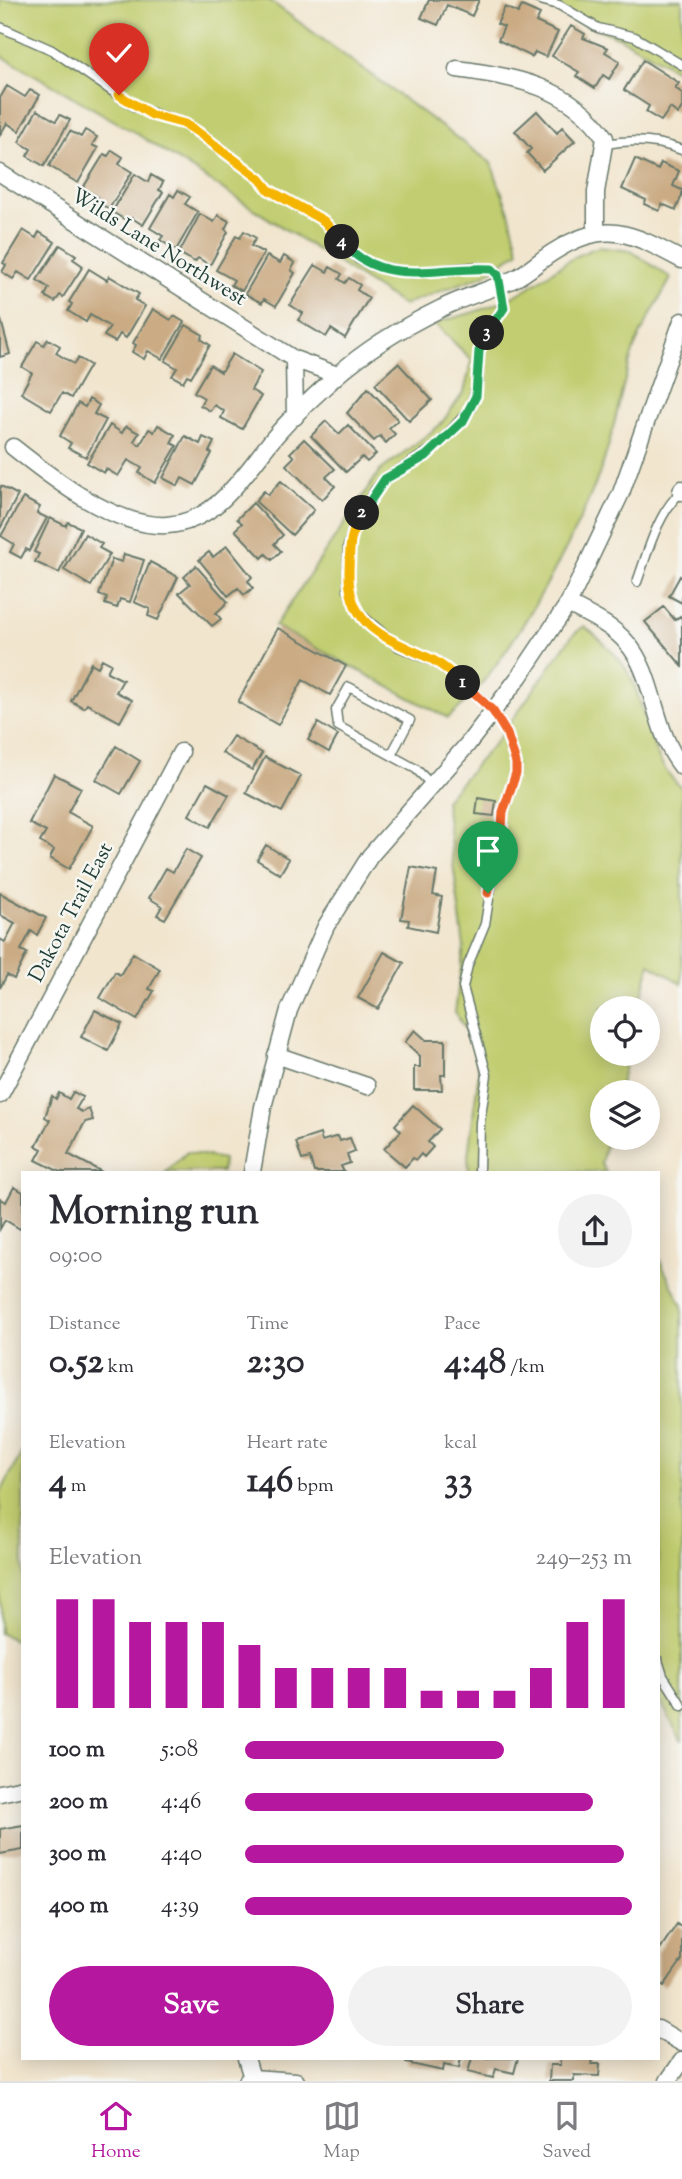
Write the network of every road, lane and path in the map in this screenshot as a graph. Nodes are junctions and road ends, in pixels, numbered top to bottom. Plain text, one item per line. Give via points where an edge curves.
1 (540, 0) edge
2 (0, 27) edge
3 (682, 65) edge
4 (457, 69) dead end
5 (605, 144) junction
6 (682, 150) edge
7 (0, 173) edge
8 (597, 231) junction
9 (682, 260) edge
10 (501, 285) junction
11 (682, 321) edge
12 (294, 359) junction
13 (337, 375) junction
14 (295, 417) junction
15 (13, 447) dead end
16 (681, 490) edge
17 (637, 582) dead end
18 (568, 604) junction
19 (493, 711) junction
20 (181, 752) dead end
21 (391, 755) junction
22 (682, 767) edge
23 (432, 785) junction
24 (276, 1055) junction
25 (368, 1086) dead end
26 (0, 1095) edge
27 (252, 1171) edge
28 (479, 1171) edge
29 (660, 1665) edge
30 (682, 1706) edge
31 (21, 1788) edge
32 (0, 1793) edge
33 (660, 2030) edge
34 (682, 2043) edge
35 (246, 2060) edge
36 (682, 2061) edge
37 (250, 2079) edge
38 (296, 2081) edge
39 (668, 2081) edge

1 - 3 lane via 559,5 598,28 635,37
2 - 10 lane via 52,50 135,107 199,133 269,190 324,221 358,259 413,273 492,269
4 - 5 street via 538,85 594,121
5 - 6 lane via 628,140 664,143
5 - 8 street via 596,192
7 - 12 street, Wilds Lane Northwest
8 - 9 street via 636,235
8 - 10 street via 556,250
10 - 13 street via 444,307 387,339
10 - 19 lane via 504,308 479,351 471,408 437,446 375,490 348,546 348,590 359,613 399,647 440,664
11 - 18 street via 621,493
12 - 13 street, Wilds Lane Northwest
12 - 14 street
13 - 14 street
14 - 15 street via 225,499 198,516 167,525 136,521 98,505 55,481
16 - 17 lane via 653,538
18 - 19 street
18 - 22 street via 629,644 671,753
19 - 23 street
19 - 28 lane via 513,748 516,773 503,812 485,924 463,987 487,1075
20 - 26 street, Dakota Trail East
21 - 21 lane via 338,726 336,710 349,687 410,720
21 - 23 lane
23 - 24 street via 370,856 326,926 289,1010
24 - 25 street
24 - 27 street
29 - 30 lane
31 - 32 street
33 - 34 street
35 - 37 street
36 - 39 street
37 - 38 street

